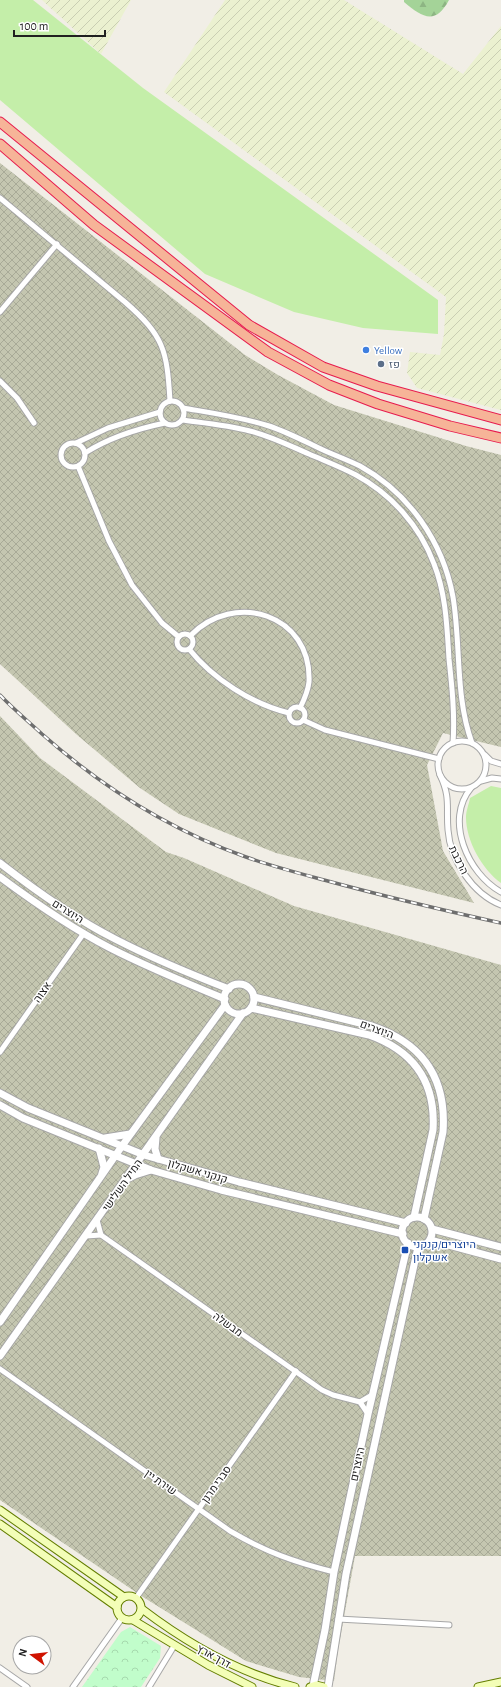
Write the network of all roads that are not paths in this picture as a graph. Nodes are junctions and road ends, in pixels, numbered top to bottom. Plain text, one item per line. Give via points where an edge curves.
1 (0, 122) edge
2 (0, 144) edge
3 (0, 198) edge
4 (57, 244) junction
5 (0, 312) edge
6 (0, 381) edge
7 (170, 401) junction
8 (183, 408) junction
9 (160, 412) junction
10 (182, 420) junction
11 (501, 420) edge
12 (34, 423) dead end
13 (164, 423) junction
14 (501, 438) edge
15 (76, 443) junction
16 (85, 453) junction
17 (78, 466) junction
18 (190, 636) junction
19 (179, 637) junction
20 (189, 649) junction
21 (300, 708) junction
22 (289, 713) junction
23 (303, 720) junction
24 (453, 743) junction
25 (472, 743) junction
26 (483, 753) junction
27 (439, 759) junction
28 (501, 764) edge
29 (440, 775) junction
30 (501, 779) edge
31 (478, 783) junction
32 (472, 788) junction
33 (0, 864) edge
34 (0, 877) edge
35 (501, 892) edge
36 (501, 905) edge
37 (84, 933) junction
38 (229, 990) junction
39 (254, 997) junction
40 (225, 1002) junction
41 (251, 1008) junction
42 (243, 1013) junction
43 (0, 1052) edge
44 (0, 1093) edge
45 (0, 1105) edge
46 (130, 1134) junction
47 (156, 1136) junction
48 (103, 1139) junction
49 (122, 1146) junction
50 (99, 1148) junction
51 (144, 1155) junction
52 (116, 1156) junction
53 (158, 1159) junction
54 (136, 1164) junction
55 (151, 1170) junction
56 (102, 1175) junction
57 (124, 1182) junction
58 (414, 1217) junction
59 (424, 1219) junction
60 (97, 1220) junction
61 (406, 1223) junction
62 (432, 1229) junction
63 (403, 1234) junction
64 (101, 1235) junction
65 (86, 1236) junction
66 (430, 1240) junction
67 (408, 1244) junction
68 (418, 1247) junction
69 (501, 1247) edge
70 (501, 1259) edge
71 (0, 1322) edge
72 (0, 1356) edge
73 (0, 1369) edge
74 (296, 1371) junction
75 (372, 1395) junction
76 (360, 1402) junction
77 (368, 1414) junction
78 (199, 1509) junction
79 (0, 1510) edge
80 (0, 1524) edge
81 (334, 1572) junction
82 (124, 1597) junction
83 (136, 1598) junction
84 (117, 1607) junction
85 (142, 1609) junction
86 (122, 1618) junction
87 (338, 1619) junction
88 (133, 1620) junction
89 (449, 1625) dead end
90 (174, 1646) junction
91 (0, 1668) edge
92 (501, 1677) edge
93 (501, 1682) edge
94 (490, 1684) junction
95 (311, 1686) edge
96 (27, 1687) edge
97 (73, 1687) edge
98 (149, 1687) edge
99 (252, 1687) edge
100 (295, 1687) edge
101 (326, 1687) edge
102 (478, 1687) edge

1 - 11 highway via 249,325 323,367 384,388
2 - 14 highway via 94,224 268,352 329,385 378,404 450,426
3 - 4 street
4 - 5 street
4 - 7 street via 142,317 151,328 165,354
6 - 12 street via 17,398
7 - 8 street via 179,403
7 - 9 street via 162,405
8 - 10 street
8 - 25 street via 239,418 276,429 360,466 390,487 407,503 434,540 450,582 464,719
9 - 13 street
9 - 15 street via 108,428
10 - 13 street via 174,425
10 - 24 street via 230,426 267,436 337,466 385,494 412,524 426,545 441,585 455,723
13 - 16 street via 111,438
15 - 16 street
15 - 17 street via 63,447 61,457 65,465
16 - 17 street via 83,462
17 - 19 street via 109,541 132,585 162,624
18 - 19 street via 184,634
18 - 20 street via 193,644
18 - 21 street via 203,624 216,617 240,611 262,614 283,624 298,640 306,659 309,683
19 - 20 street via 179,646 183,650
20 - 22 street via 204,666 236,689 268,707
21 - 22 street via 293,708
21 - 23 street via 305,714
22 - 23 street via 290,719 295,723
23 - 27 street via 325,730
24 - 25 street
24 - 27 street
25 - 26 street
26 - 28 street via 491,761
26 - 31 street via 486,769
27 - 29 street
29 - 32 street via 450,786 464,790
29 - 36 street, הרכבת via 447,791 450,844 457,860 467,877 482,894
30 - 31 street via 492,778
31 - 32 street
32 - 35 street, הרכבת via 464,799 459,814 463,845 483,878
33 - 38 street, היוצרים via 71,914 114,938 164,963
34 - 37 street, היוצרים
37 - 40 street, היוצרים via 160,973
37 - 43 street, אצוה
38 - 39 street via 235,985 242,985 250,990
38 - 40 street
39 - 41 street
39 - 59 street, היוצרים via 372,1026 405,1041 418,1053 438,1085 444,1118
40 - 42 street via 228,1009 234,1013
40 - 46 street, המיל השלישי
41 - 42 street
41 - 58 street, היוצרים via 385,1041 411,1060 429,1089 434,1118
42 - 47 street, המיל השלישי
44 - 48 street, קנקני אשקלון via 28,1108
45 - 50 street, קנקני אשקלון via 23,1118
46 - 48 street
46 - 49 street, המיל השלישי
47 - 51 street, המיל השלישי
47 - 53 street via 155,1149
48 - 49 street, קנקני אשקלון
49 - 51 street, קנקני אשקלון
49 - 52 street, המיל השלישי
50 - 52 street, קנקני אשקלון
50 - 56 street via 104,1167
51 - 53 street, קנקני אשקלון
51 - 54 street, המיל השלישי
52 - 54 street, קנקני אשקלון
52 - 56 street, המיל השלישי
53 - 61 street, קנקני אשקלון via 238,1182
54 - 55 street, קנקני אשקלון
54 - 57 street, המיל השלישי
55 - 57 street
55 - 63 street, קנקני אשקלון via 221,1190
56 - 71 street, המיל השלישי
57 - 60 street, המיל השלישי
58 - 59 street
58 - 61 street
59 - 62 street
60 - 64 street
60 - 65 street, המיל השלישי
61 - 63 street
62 - 66 street
62 - 69 street
63 - 67 street
64 - 65 street
64 - 74 street, מבשלה
65 - 72 street, המיל השלישי
66 - 68 street
66 - 70 street
67 - 68 street
67 - 75 street, היוצרים
68 - 87 street, היוצרים
73 - 78 street, שירת יין
74 - 76 street, מבשלה via 327,1393
74 - 78 street, סברי מרנן
75 - 76 street
75 - 77 street, היוצרים
76 - 77 street
77 - 81 street, היוצרים
78 - 81 street, שירת יין via 230,1531 270,1552
78 - 83 street, סברי מרנן
79 - 82 main road
80 - 84 main road
81 - 95 street, היוצרים via 325,1630
82 - 83 main road
82 - 84 main road
83 - 85 main road
84 - 86 main road
85 - 88 main road via 139,1616
85 - 100 main road, דרך ארץ via 165,1626 234,1667
86 - 88 main road
86 - 97 street
87 - 89 street
87 - 101 street, היוצרים
88 - 90 main road, דרך ארץ
90 - 98 street
90 - 99 main road, דרך ארץ
91 - 96 street
92 - 94 main road
93 - 94 main road
94 - 102 main road
95 - 101 main road

